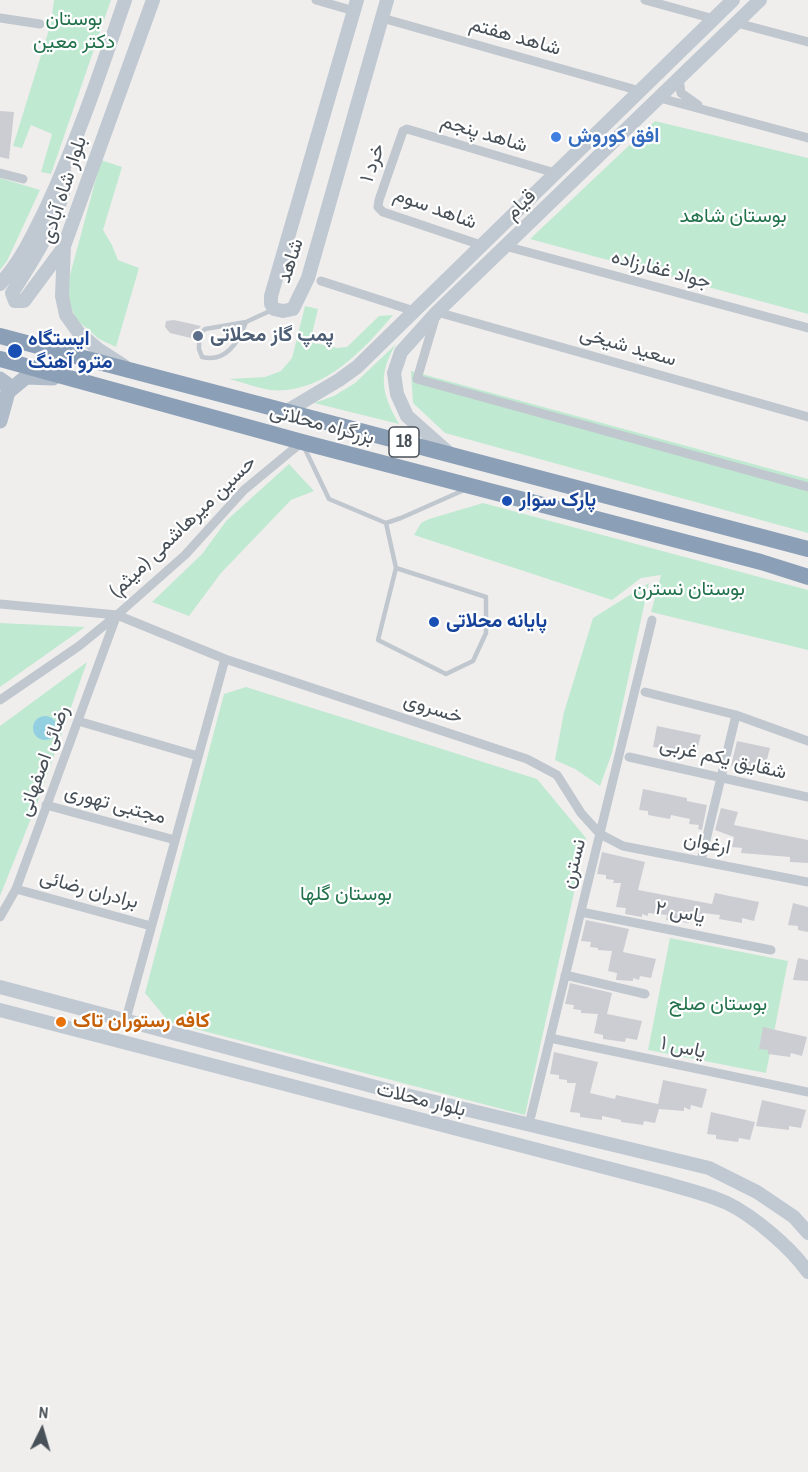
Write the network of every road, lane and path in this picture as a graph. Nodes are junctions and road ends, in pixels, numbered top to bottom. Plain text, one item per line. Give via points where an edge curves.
1 (125, 0) edge
2 (153, 0) edge
3 (316, 0) edge
4 (387, 0) edge
5 (645, 0) edge
6 (734, 0) edge
7 (760, 0) edge
8 (355, 5) edge
9 (0, 18) edge
10 (382, 18) junction
11 (714, 19) junction
12 (737, 23) junction
13 (40, 24) dead end
14 (808, 42) edge
15 (679, 79) junction
16 (640, 91) junction
17 (660, 98) junction
18 (731, 118) junction
19 (403, 131) joint
20 (808, 138) edge
21 (70, 156) junction
22 (0, 173) edge
23 (555, 173) junction
24 (23, 178) dead end
25 (378, 207) joint
26 (481, 245) junction
27 (64, 246) junction
28 (505, 246) junction
29 (321, 282) dead end
30 (0, 284) edge
31 (274, 309) junction
32 (437, 312) junction
33 (409, 316) junction
34 (246, 322) junction
35 (808, 328) edge
36 (417, 334) junction
37 (0, 336) edge
38 (0, 359) edge
39 (131, 370) junction
40 (75, 379) junction
41 (4, 386) edge
42 (287, 411) junction
43 (808, 417) edge
44 (0, 421) edge
45 (302, 442) junction
46 (451, 455) junction
47 (473, 486) junction
48 (808, 487) edge
49 (687, 517) junction
50 (386, 523) junction
51 (768, 538) junction
52 (678, 540) junction
53 (808, 549) edge
54 (761, 562) junction
55 (396, 568) junction
56 (808, 577) edge
57 (0, 604) edge
58 (117, 615) junction
59 (652, 620) dead end
60 (225, 659) junction
61 (645, 692) dead end
62 (0, 700) edge
63 (736, 715) junction
64 (78, 722) junction
65 (808, 741) edge
66 (198, 756) junction
67 (630, 757) dead end
68 (721, 777) junction
69 (808, 797) edge
70 (46, 805) junction
71 (600, 834) junction
72 (175, 840) junction
73 (701, 861) junction
74 (808, 882) edge
75 (16, 889) junction
76 (581, 912) junction
77 (0, 917) edge
78 (151, 926) junction
79 (771, 950) dead end
80 (565, 975) junction
81 (0, 987) edge
82 (645, 994) dead end
83 (0, 1010) edge
84 (126, 1019) junction
85 (550, 1038) junction
86 (808, 1092) edge
87 (531, 1116) dead end
88 (808, 1233) edge
89 (808, 1272) edge

1 - 21 main road, بلوار شاه آبادی
2 - 27 main road, بلوار شاه آبادی
3 - 8 street
4 - 10 main road, شاهد
5 - 11 street
6 - 11 main road, قیام
7 - 12 main road, قیام
8 - 31 main road, شاهد via 271,296
9 - 13 street
10 - 16 street, شاهد هفتم
10 - 31 main road, شاهد via 308,278 293,309
11 - 16 main road, قیام
12 - 14 street
12 - 15 main road, قیام
15 - 17 main road, قیام
15 - 18 street via 681,93 687,99
16 - 17 main road
16 - 23 main road, قیام
17 - 18 street
17 - 28 main road, قیام
18 - 20 street
19 - 23 street, شاهد پنجم
19 - 25 street, خرد ۱
21 - 27 main road via 62,200 48,235 12,293 15,301 24,301
21 - 30 main road, بلوار شاه آبادی via 26,251
22 - 24 street
23 - 26 main road, قیام
25 - 26 street, شاهد سوم
26 - 33 main road, قیام
27 - 39 main road, بلوار شاه آبادی via 62,296 66,315 99,350
28 - 32 main road, قیام
28 - 35 street, جواد غفارزاده
29 - 33 street
31 - 34 lane
32 - 36 main road, قیام
32 - 43 street, سعید شیخی
32 - 48 street via 417,379
33 - 36 main road via 408,330
33 - 42 main road, قیام via 357,367
34 - 34 lane via 205,329 198,342 202,357 222,357 236,344
36 - 46 main road, قیام via 397,360 394,373 398,393 407,416
37 - 39 highway, بزرگراه محلاتی / 18
38 - 40 highway, بزرگراه محلاتی / 18
39 - 42 highway, بزرگراه محلاتی / 18
40 - 41 main road via 26,377
40 - 45 highway, بزرگراه محلاتی / 18
41 - 44 main road
42 - 46 highway, بزرگراه محلاتی / 18
45 - 47 highway, بزرگراه محلاتی / 18
45 - 50 lane via 329,499
45 - 58 street, حسین میرهاشمی (میثم) via 244,490 185,555
46 - 49 highway, بزرگراه محلاتی / 18
47 - 50 lane
47 - 52 highway, بزرگراه محلاتی / 18
49 - 51 highway, بزرگراه محلاتی / 18
49 - 52 highway via 697,531 694,537
50 - 55 lane
51 - 53 highway, بزرگراه محلاتی / 18
51 - 54 highway via 754,544 752,551
52 - 54 highway, بزرگراه محلاتی / 18
54 - 56 highway, بزرگراه محلاتی / 18
55 - 55 lane via 378,640 446,674 473,661 486,633 486,597
57 - 58 street, خسروی
58 - 60 street, خسروی
58 - 62 street, حسین میرهاشمی (میثم)
58 - 64 street, رضائی اصفهانی
59 - 71 street, نسترن
60 - 66 street
60 - 71 street, خسروی via 527,759 557,775 580,813
61 - 63 street
63 - 65 street
63 - 68 street
64 - 66 street
64 - 70 street, رضائی اصفهانی
66 - 72 street
67 - 68 street, شقایق یکم غربی
68 - 69 street, شقایق یکم غربی
68 - 73 street
70 - 72 street, مجتبی تهوری
70 - 75 street, رضائی اصفهانی
71 - 73 street, ارغوان via 623,846
71 - 76 street, نسترن
72 - 78 street
73 - 74 street, ارغوان
75 - 77 street, رضائی اصفهانی
75 - 78 street, برادران رضائی
76 - 79 street, یاس ۲
76 - 80 street, نسترن
78 - 84 street
80 - 82 street
80 - 85 street, نسترن
81 - 84 main road, بلوار محلات
83 - 89 main road, بلوار محلات via 665,1183 728,1203 768,1230
84 - 88 main road, بلوار محلات via 402,1094 709,1168 757,1192 794,1217
85 - 86 street, یاس ۱
85 - 87 street, نسترن

